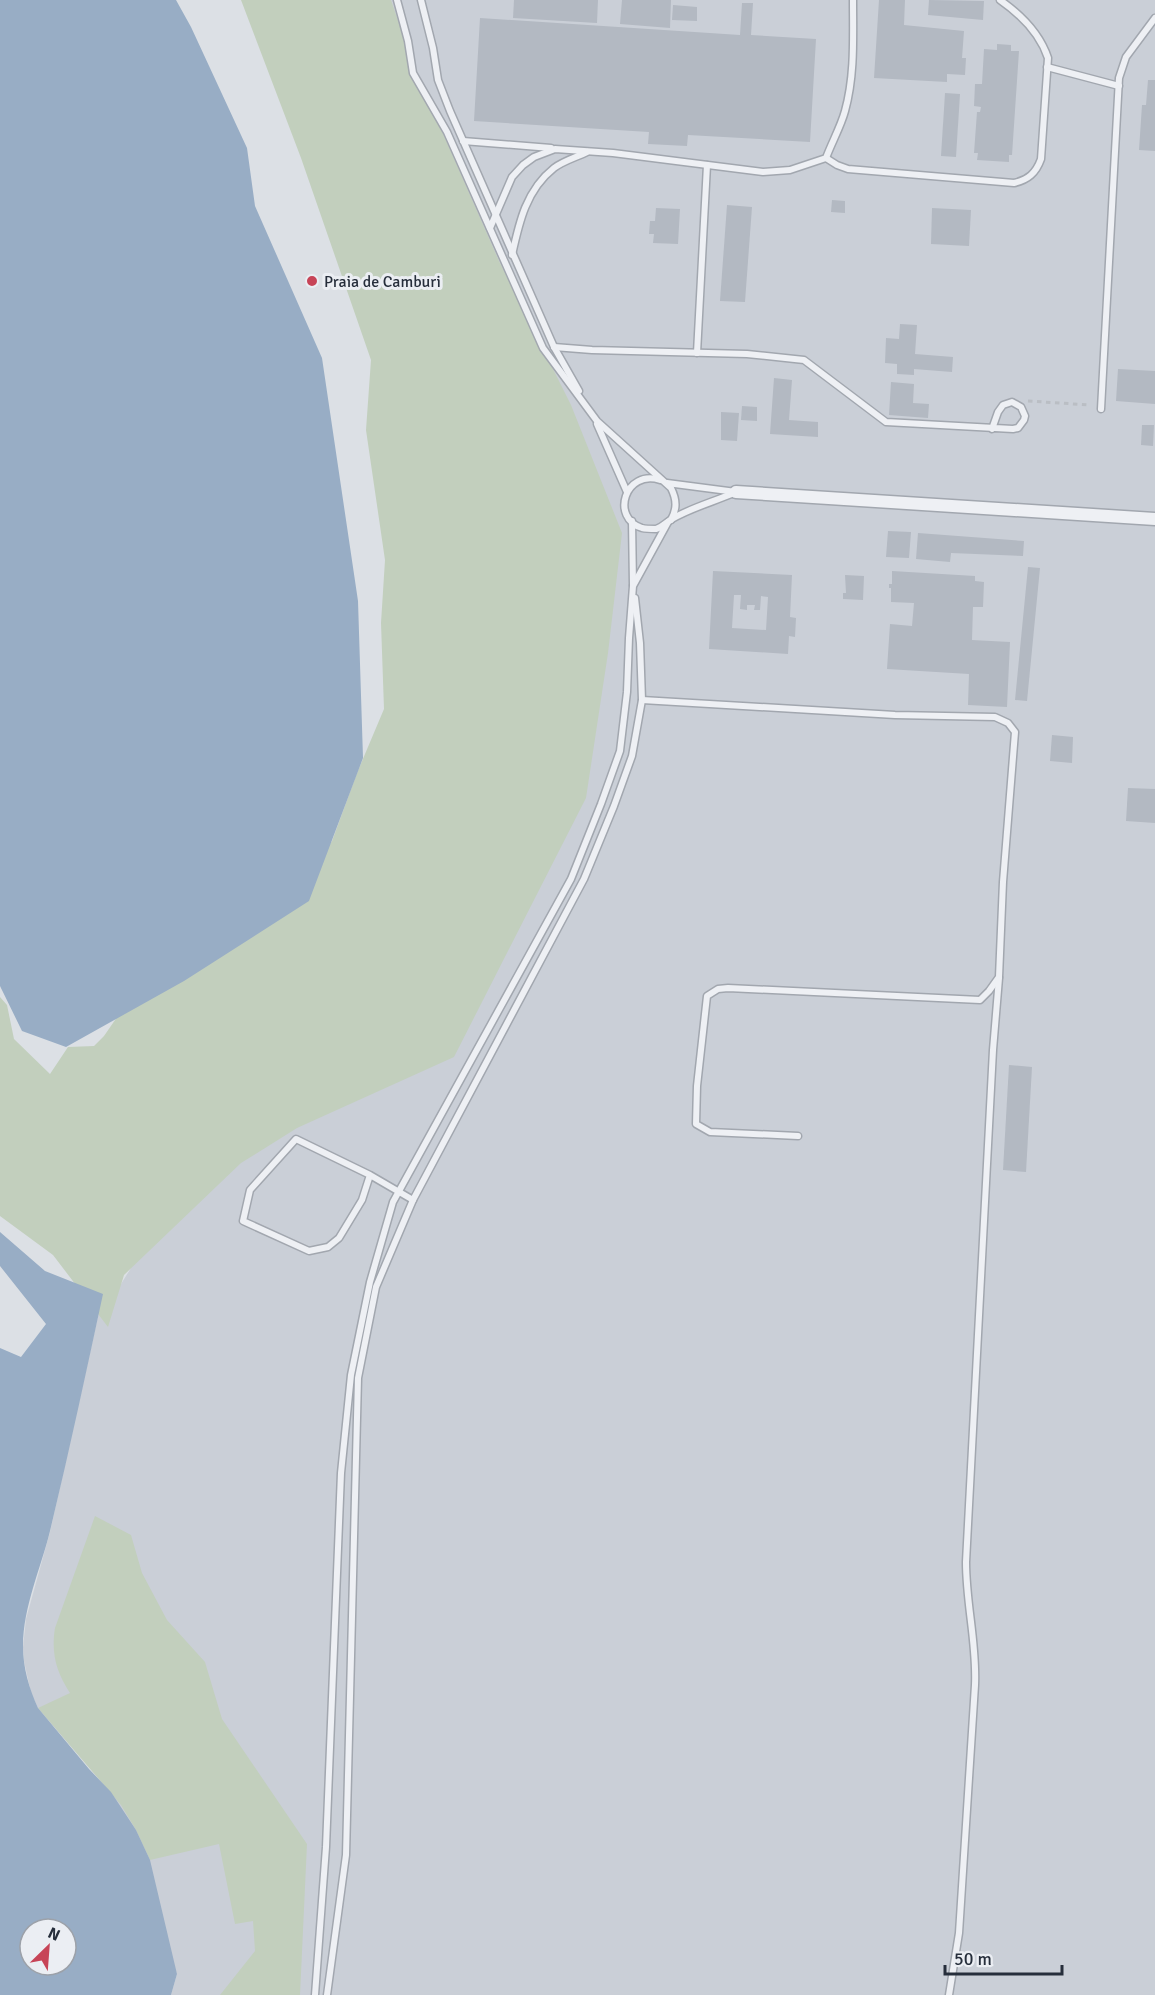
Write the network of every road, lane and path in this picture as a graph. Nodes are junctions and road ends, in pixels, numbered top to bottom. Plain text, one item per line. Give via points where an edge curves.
1 (397, 0) edge
2 (421, 0) edge
3 (853, 0) edge
4 (1000, 0) edge
5 (1155, 18) edge
6 (1047, 67) junction
7 (1119, 86) junction
8 (462, 141) junction
9 (555, 148) junction
10 (588, 151) junction
11 (826, 158) junction
12 (707, 165) junction
13 (494, 215) junction
14 (490, 229) junction
15 (513, 255) junction
16 (554, 347) junction
17 (697, 352) junction
18 (1027, 401) dead end
19 (1092, 405) dead end
20 (1101, 409) dead end
21 (597, 421) junction
22 (992, 429) junction
23 (664, 482) junction
24 (627, 492) junction
25 (736, 492) junction
26 (1155, 519) edge
27 (632, 521) junction
28 (669, 521) junction
29 (633, 586) junction
30 (642, 700) junction
31 (999, 977) junction
32 (798, 1136) dead end
33 (370, 1174) junction
34 (399, 1192) junction
35 (413, 1200) junction
36 (315, 1995) edge
37 (327, 1995) edge
38 (949, 1995) edge

1 - 14 lane via 413,73 447,132
2 - 8 lane via 438,80
3 - 11 lane via 850,87 845,112
4 - 6 lane via 1038,37 1048,58
5 - 7 lane via 1126,57
6 - 7 lane
6 - 11 lane via 1041,159 1034,173 1022,181 848,169
7 - 20 lane
8 - 9 lane
8 - 13 lane
9 - 10 lane
9 - 13 lane via 534,157 512,177
10 - 12 lane
10 - 15 lane via 554,168 533,191 520,216
11 - 12 lane via 790,170 763,172
12 - 17 lane
13 - 14 lane
13 - 15 lane
14 - 21 lane via 543,348
15 - 16 lane
16 - 17 lane
16 - 21 lane
17 - 22 lane via 804,360 886,422
18 - 19 path
21 - 23 lane
21 - 24 lane
22 - 22 lane via 1018,428 1025,416 1021,407 1012,402 1003,405
23 - 24 lane via 646,478
23 - 25 lane
23 - 28 lane via 676,501
24 - 27 lane via 625,507
25 - 26 street
25 - 28 lane
27 - 28 lane via 650,529
27 - 29 lane
28 - 29 lane
29 - 30 lane
29 - 34 lane via 620,752 601,804 572,879
30 - 31 lane via 995,717 1008,723 1015,732
30 - 35 lane via 632,756 584,879
31 - 32 lane via 980,1000 728,988 711,992 707,996 696,1124 710,1132
31 - 38 lane via 966,1562 975,1685 959,1934
33 - 33 lane via 362,1200 339,1239 328,1247 309,1251 243,1221 250,1190 296,1139
33 - 34 lane
34 - 35 lane
34 - 36 lane via 369,1282 351,1375 341,1473 326,1847
35 - 37 lane via 376,1287 358,1378 346,1856

